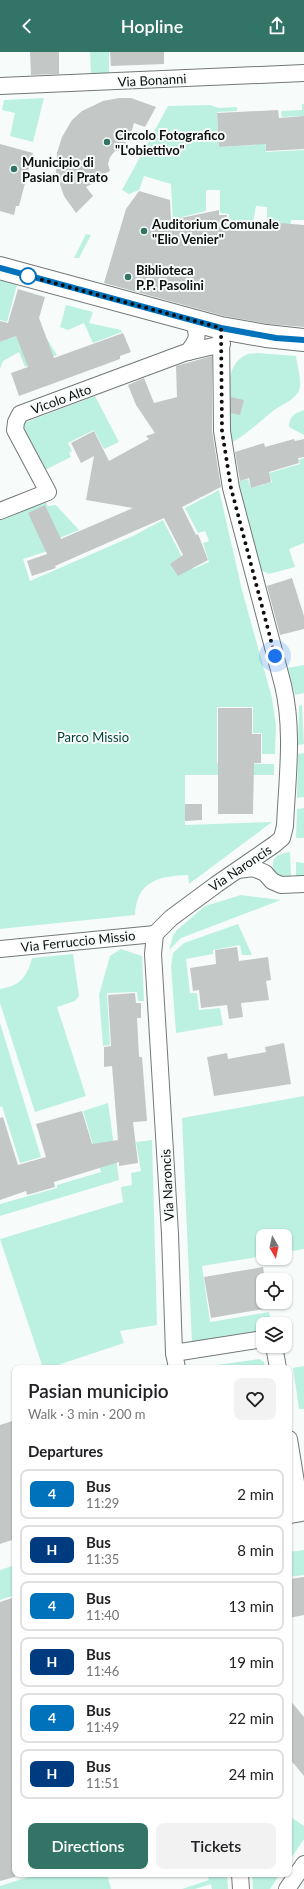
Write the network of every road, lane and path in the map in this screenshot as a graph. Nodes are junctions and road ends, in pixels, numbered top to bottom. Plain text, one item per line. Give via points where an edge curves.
1 (304, 73) edge
2 (0, 86) edge
3 (0, 268) edge
4 (193, 321) junction
5 (304, 340) edge
6 (222, 342) junction
7 (188, 352) junction
8 (0, 511) edge
9 (275, 844) junction
10 (238, 870) junction
11 (265, 873) junction
12 (304, 884) edge
13 (155, 934) junction
14 (0, 949) edge
15 (256, 1341) edge
16 (275, 1353) edge
17 (175, 1361) edge
18 (277, 1365) edge
19 (292, 1458) edge
20 (292, 1514) edge
21 (304, 1864) edge
22 (240, 1877) edge
23 (241, 1889) edge
24 (287, 1889) edge

1 - 2 street, Via Bonanni
3 - 4 main road
4 - 6 main road
4 - 7 street via 198,333 197,341
5 - 6 main road via 246,333
6 - 7 street, Vicolo Alto
6 - 9 street, Via Naroncis via 222,431 231,488 288,706 290,728 285,826 282,838
7 - 8 street, Vicolo Alto via 20,414 15,430 48,492
9 - 10 street, Via Naroncis
9 - 11 street via 264,864
10 - 11 street via 254,868
10 - 13 street, Via Naroncis via 171,918
11 - 12 street via 272,881 281,885
13 - 14 street, Via Ferruccio Missio
13 - 17 street, Via Naroncis via 153,954 170,1226
15 - 17 street
16 - 18 street
19 - 20 street via 301,1513
21 - 24 street
22 - 23 street

